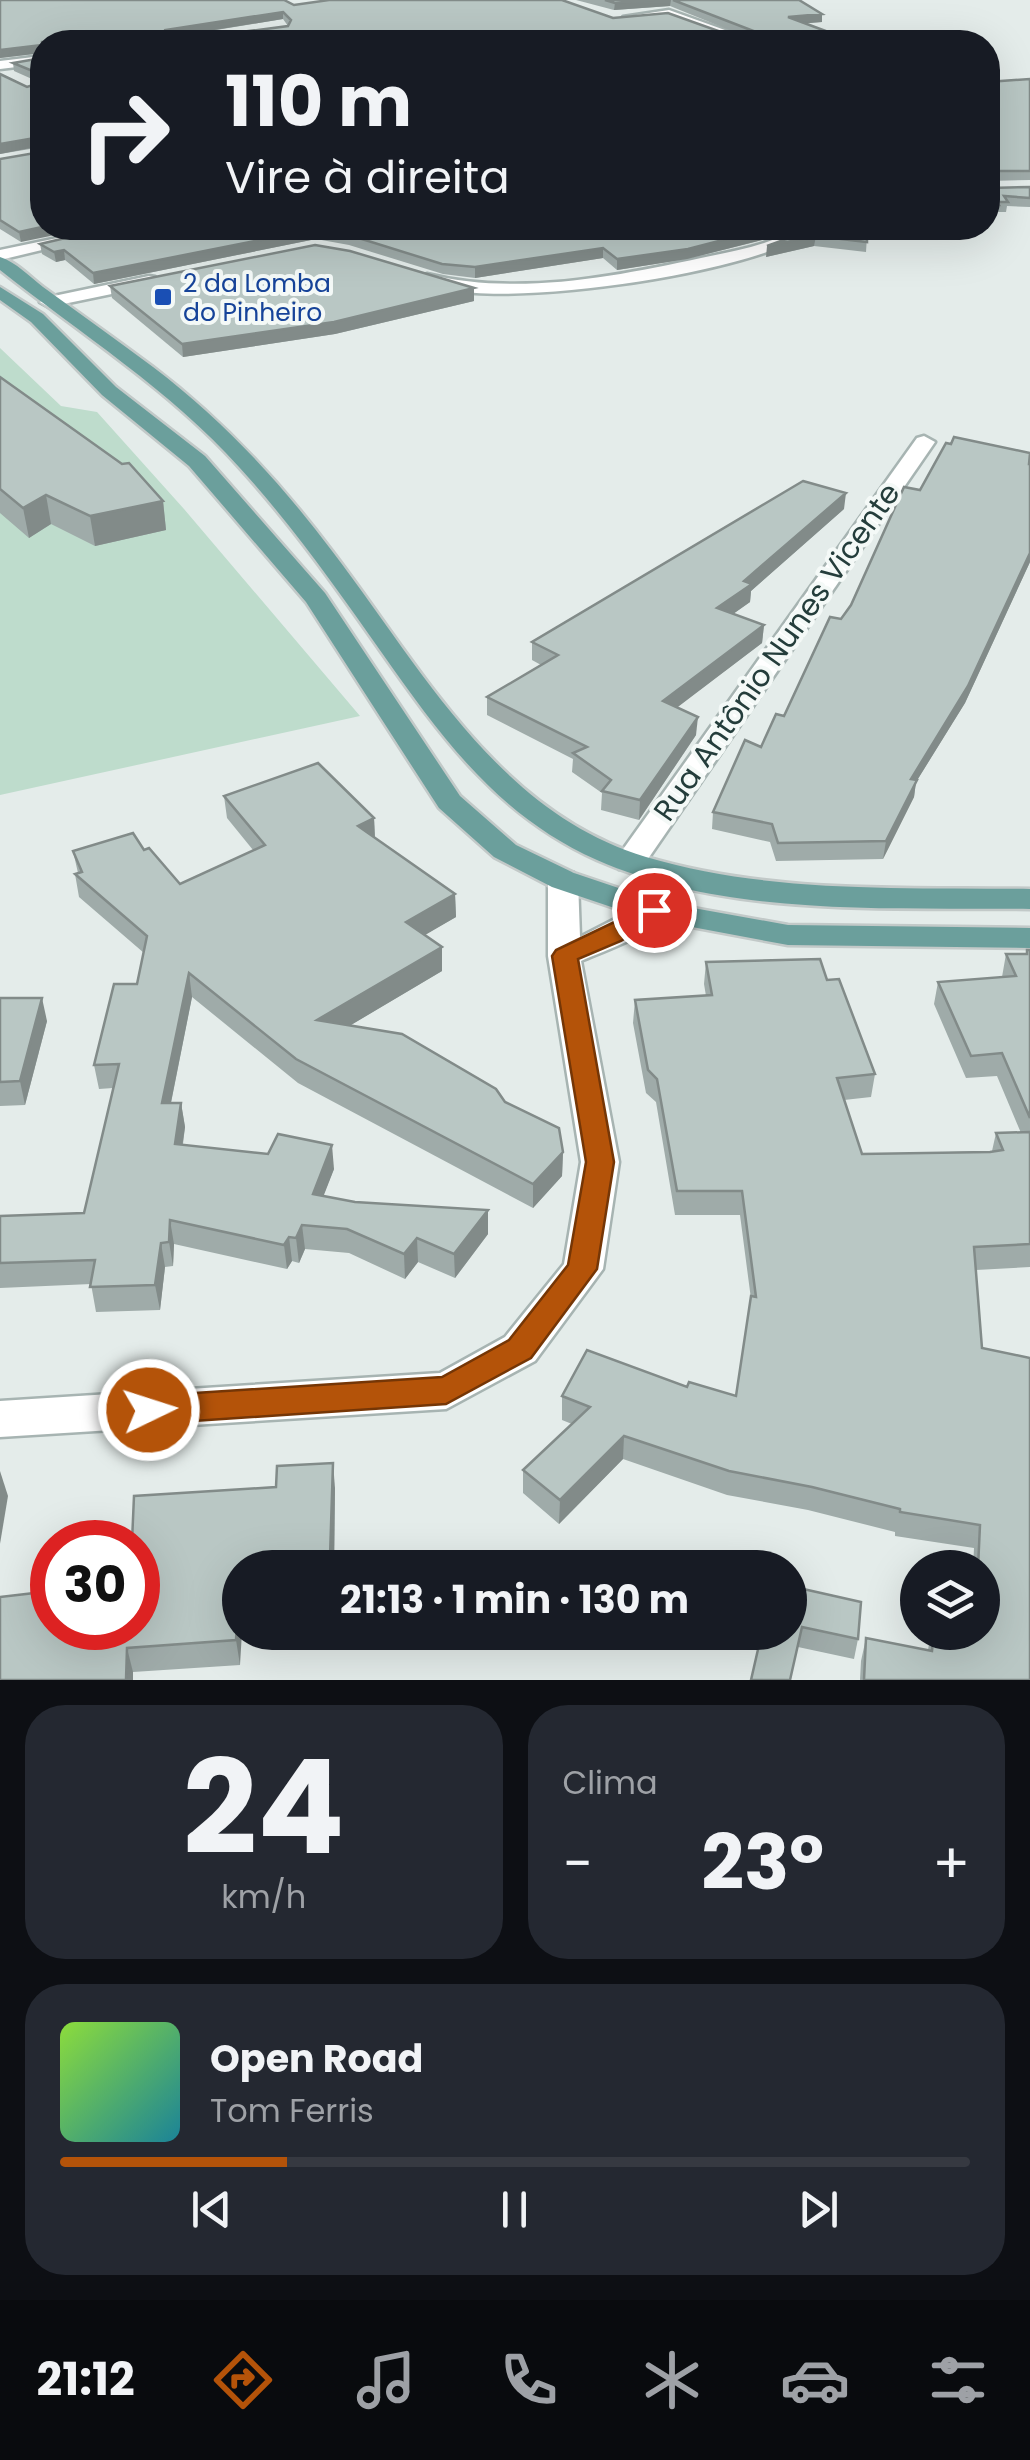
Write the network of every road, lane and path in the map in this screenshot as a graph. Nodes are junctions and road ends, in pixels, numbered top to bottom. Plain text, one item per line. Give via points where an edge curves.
1 (614, 18) edge
2 (714, 30) edge
3 (30, 63) edge
4 (0, 69) edge
5 (18, 81) edge
6 (77, 240) edge
7 (788, 240) edge
8 (0, 259) edge
9 (405, 272) edge
10 (164, 278) edge
11 (0, 292) edge
12 (49, 302) junction
13 (148, 370) junction
14 (96, 379) junction
15 (172, 393) junction
16 (124, 403) junction
17 (924, 442) dead end
18 (630, 862) junction
19 (563, 880) junction
20 (1030, 899) edge
21 (654, 910) junction
22 (1030, 938) edge
23 (564, 956) junction
24 (0, 1419) edge

1 - 2 street via 669,13
3 - 4 street
4 - 5 street
6 - 8 street
7 - 9 street via 714,260 544,288 458,285
8 - 12 main road
10 - 12 street
11 - 14 main road via 37,318
12 - 13 main road
13 - 14 main road
13 - 15 main road
14 - 16 main road
15 - 16 main road
15 - 18 main road via 245,459 312,540 470,754 559,828
16 - 19 main road via 197,461 316,598 449,802 505,850
17 - 18 street, Rua Antônio Nunes Vicente
18 - 20 main road via 788,894
19 - 21 main road
19 - 23 street
21 - 22 main road via 788,935
21 - 23 street
23 - 24 street via 600,1162 582,1269 520,1349 446,1391

